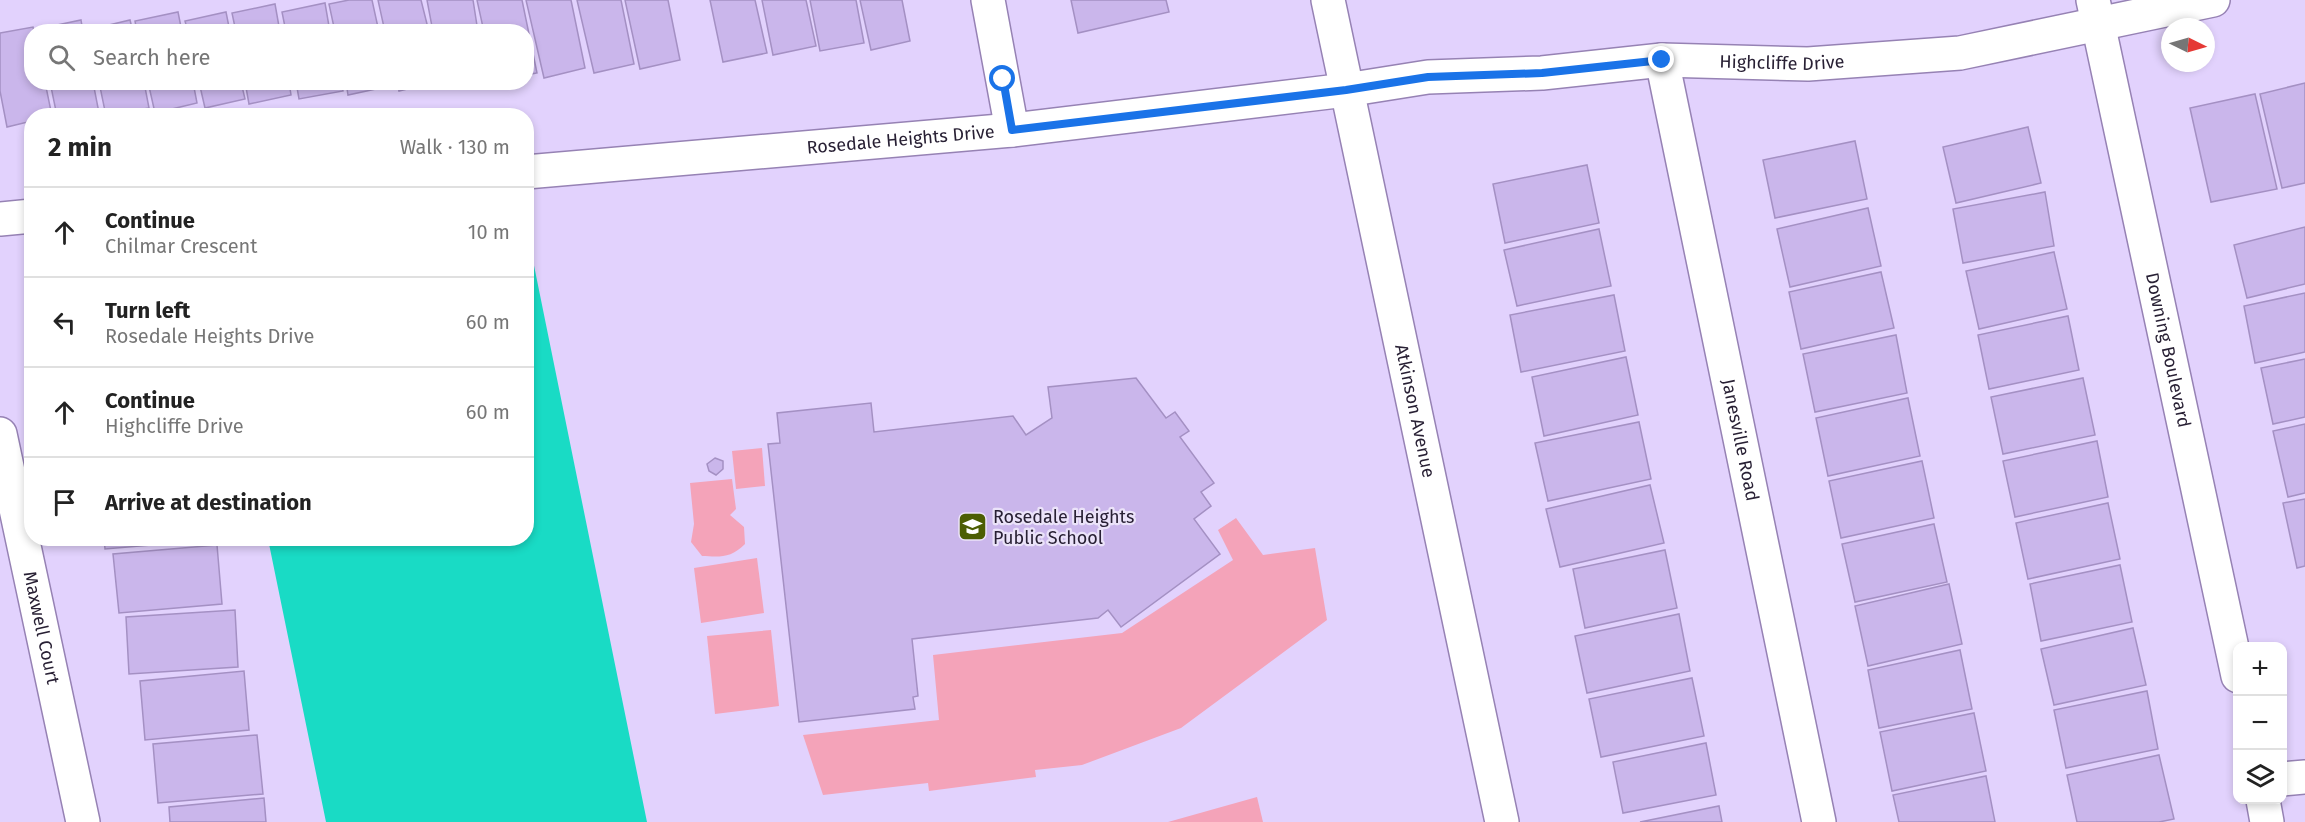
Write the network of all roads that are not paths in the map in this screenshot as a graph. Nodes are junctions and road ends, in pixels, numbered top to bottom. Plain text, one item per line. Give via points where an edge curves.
1 (988, 0) edge
2 (1328, 0) edge
3 (2213, 0) edge
4 (2096, 12) edge
5 (1662, 60) junction
6 (1346, 90) junction
7 (1012, 130) junction
8 (534, 171) edge
9 (24, 217) edge
10 (0, 219) edge
11 (0, 434) edge
12 (2233, 653) edge
13 (2305, 777) edge
14 (2287, 779) edge
15 (2264, 804) edge
16 (83, 822) edge
17 (1502, 822) edge
18 (1819, 822) edge
19 (2267, 822) edge

1 - 7 street
2 - 6 street, Atkinson Avenue
3 - 4 street, Highcliffe Drive
4 - 5 street, Highcliffe Drive via 1960,53 1808,63
4 - 12 street, Downing Boulevard
5 - 6 street, Highcliffe Drive via 1542,73 1428,77
5 - 18 street, Janesville Road
6 - 7 street, Rosedale Heights Drive
6 - 17 street, Atkinson Avenue
7 - 8 street, Rosedale Heights Drive
9 - 10 street
11 - 16 street, Maxwell Court
13 - 14 street
15 - 19 street

